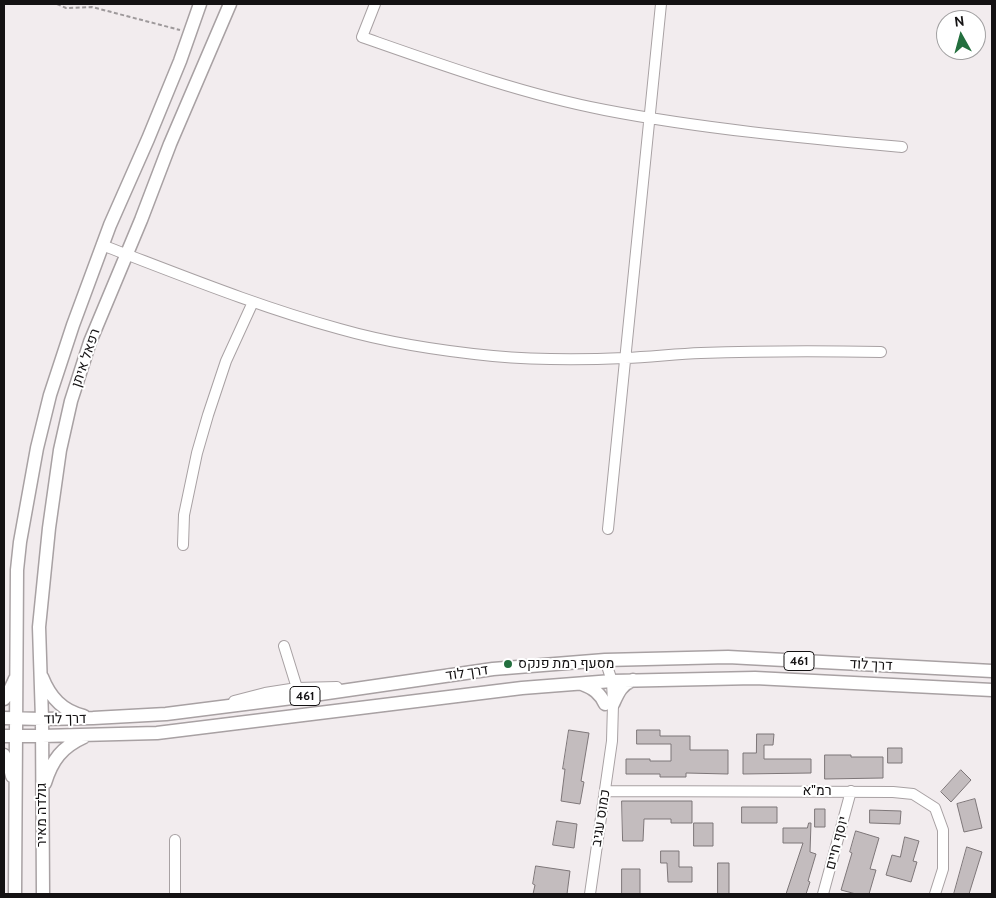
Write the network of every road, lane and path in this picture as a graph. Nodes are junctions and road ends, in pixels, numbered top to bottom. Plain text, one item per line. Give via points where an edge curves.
1 (57, 4) edge
2 (200, 4) edge
3 (230, 4) edge
4 (375, 4) edge
5 (661, 4) edge
6 (190, 33) junction
7 (650, 118) junction
8 (902, 147) dead end
9 (102, 246) junction
10 (127, 255) junction
11 (253, 302) junction
12 (881, 352) dead end
13 (625, 358) junction
14 (608, 529) dead end
15 (182, 545) dead end
16 (284, 646) dead end
17 (605, 660) junction
18 (992, 671) edge
19 (40, 672) junction
20 (16, 674) junction
21 (634, 680) junction
22 (607, 681) junction
23 (579, 684) junction
24 (297, 688) junction
25 (358, 689) junction
26 (992, 690) edge
27 (4, 699) edge
28 (609, 704) junction
29 (217, 707) junction
30 (10, 718) edge
31 (93, 718) junction
32 (42, 719) junction
33 (10, 736) edge
34 (42, 736) junction
35 (88, 736) junction
36 (4, 755) edge
37 (15, 788) junction
38 (606, 791) junction
39 (850, 791) junction
40 (42, 792) junction
41 (175, 840) dead end
42 (15, 894) edge
43 (43, 894) edge
44 (175, 894) edge
45 (590, 894) edge
46 (823, 894) edge
47 (935, 894) edge

1 - 6 path via 66,8 92,7
2 - 6 main road, רפאל איתן
3 - 10 main road, רפאל איתן
4 - 7 street via 362,38 509,87
5 - 7 street
6 - 9 main road, רפאל איתן
7 - 8 street via 745,132
7 - 13 street
9 - 10 street
9 - 20 main road, רפאל איתן via 73,324 37,448 17,570
10 - 11 street
10 - 19 main road, רפאל איתן via 90,342 71,401 60,450 39,626
11 - 13 street via 342,330 427,348 530,358
11 - 15 street via 226,361 208,415 184,515
12 - 13 street via 801,350
13 - 14 street
16 - 24 street
17 - 18 main road, דרך לוד / 461 via 728,657
17 - 22 street, כמוס עגיב
17 - 25 main road, דרך לוד / 461 via 493,669
19 - 31 main road via 61,705 73,713
19 - 32 main road, רפאל איתן
20 - 27 main road
20 - 30 main road, רפאל איתן
21 - 22 main road, דרך לוד / 461
21 - 26 main road, דרך לוד / 461 via 756,678
21 - 28 main road via 626,683
22 - 23 main road, דרך לוד / 461
22 - 28 street, כמוס עגיב
23 - 28 main road via 594,690
23 - 35 main road, דרך לוד / 461 via 512,689 157,733
24 - 25 street
24 - 29 street via 265,693
25 - 29 main road, דרך לוד / 461
28 - 38 street, כמוס עגיב via 612,741
29 - 31 main road, דרך לוד / 461
30 - 32 main road, דרך לוד / 461
30 - 33 main road, גולדה מאיר
31 - 32 main road, דרך לוד / 461
32 - 34 main road, רפאל איתן
33 - 34 main road, דרך לוד / 461
33 - 37 main road, גולדה מאיר
34 - 35 main road, דרך לוד / 461
34 - 40 main road, גולדה מאיר
35 - 40 main road via 63,749 48,774
36 - 37 main road
37 - 42 main road, גולדה מאיר
38 - 39 street, רמ"א
38 - 45 street, כמוס עגיב
39 - 46 street, יוסף חיים
39 - 47 street, רמ"א via 913,794 935,808 943,830 943,868
40 - 43 main road, גולדה מאיר
41 - 44 street

